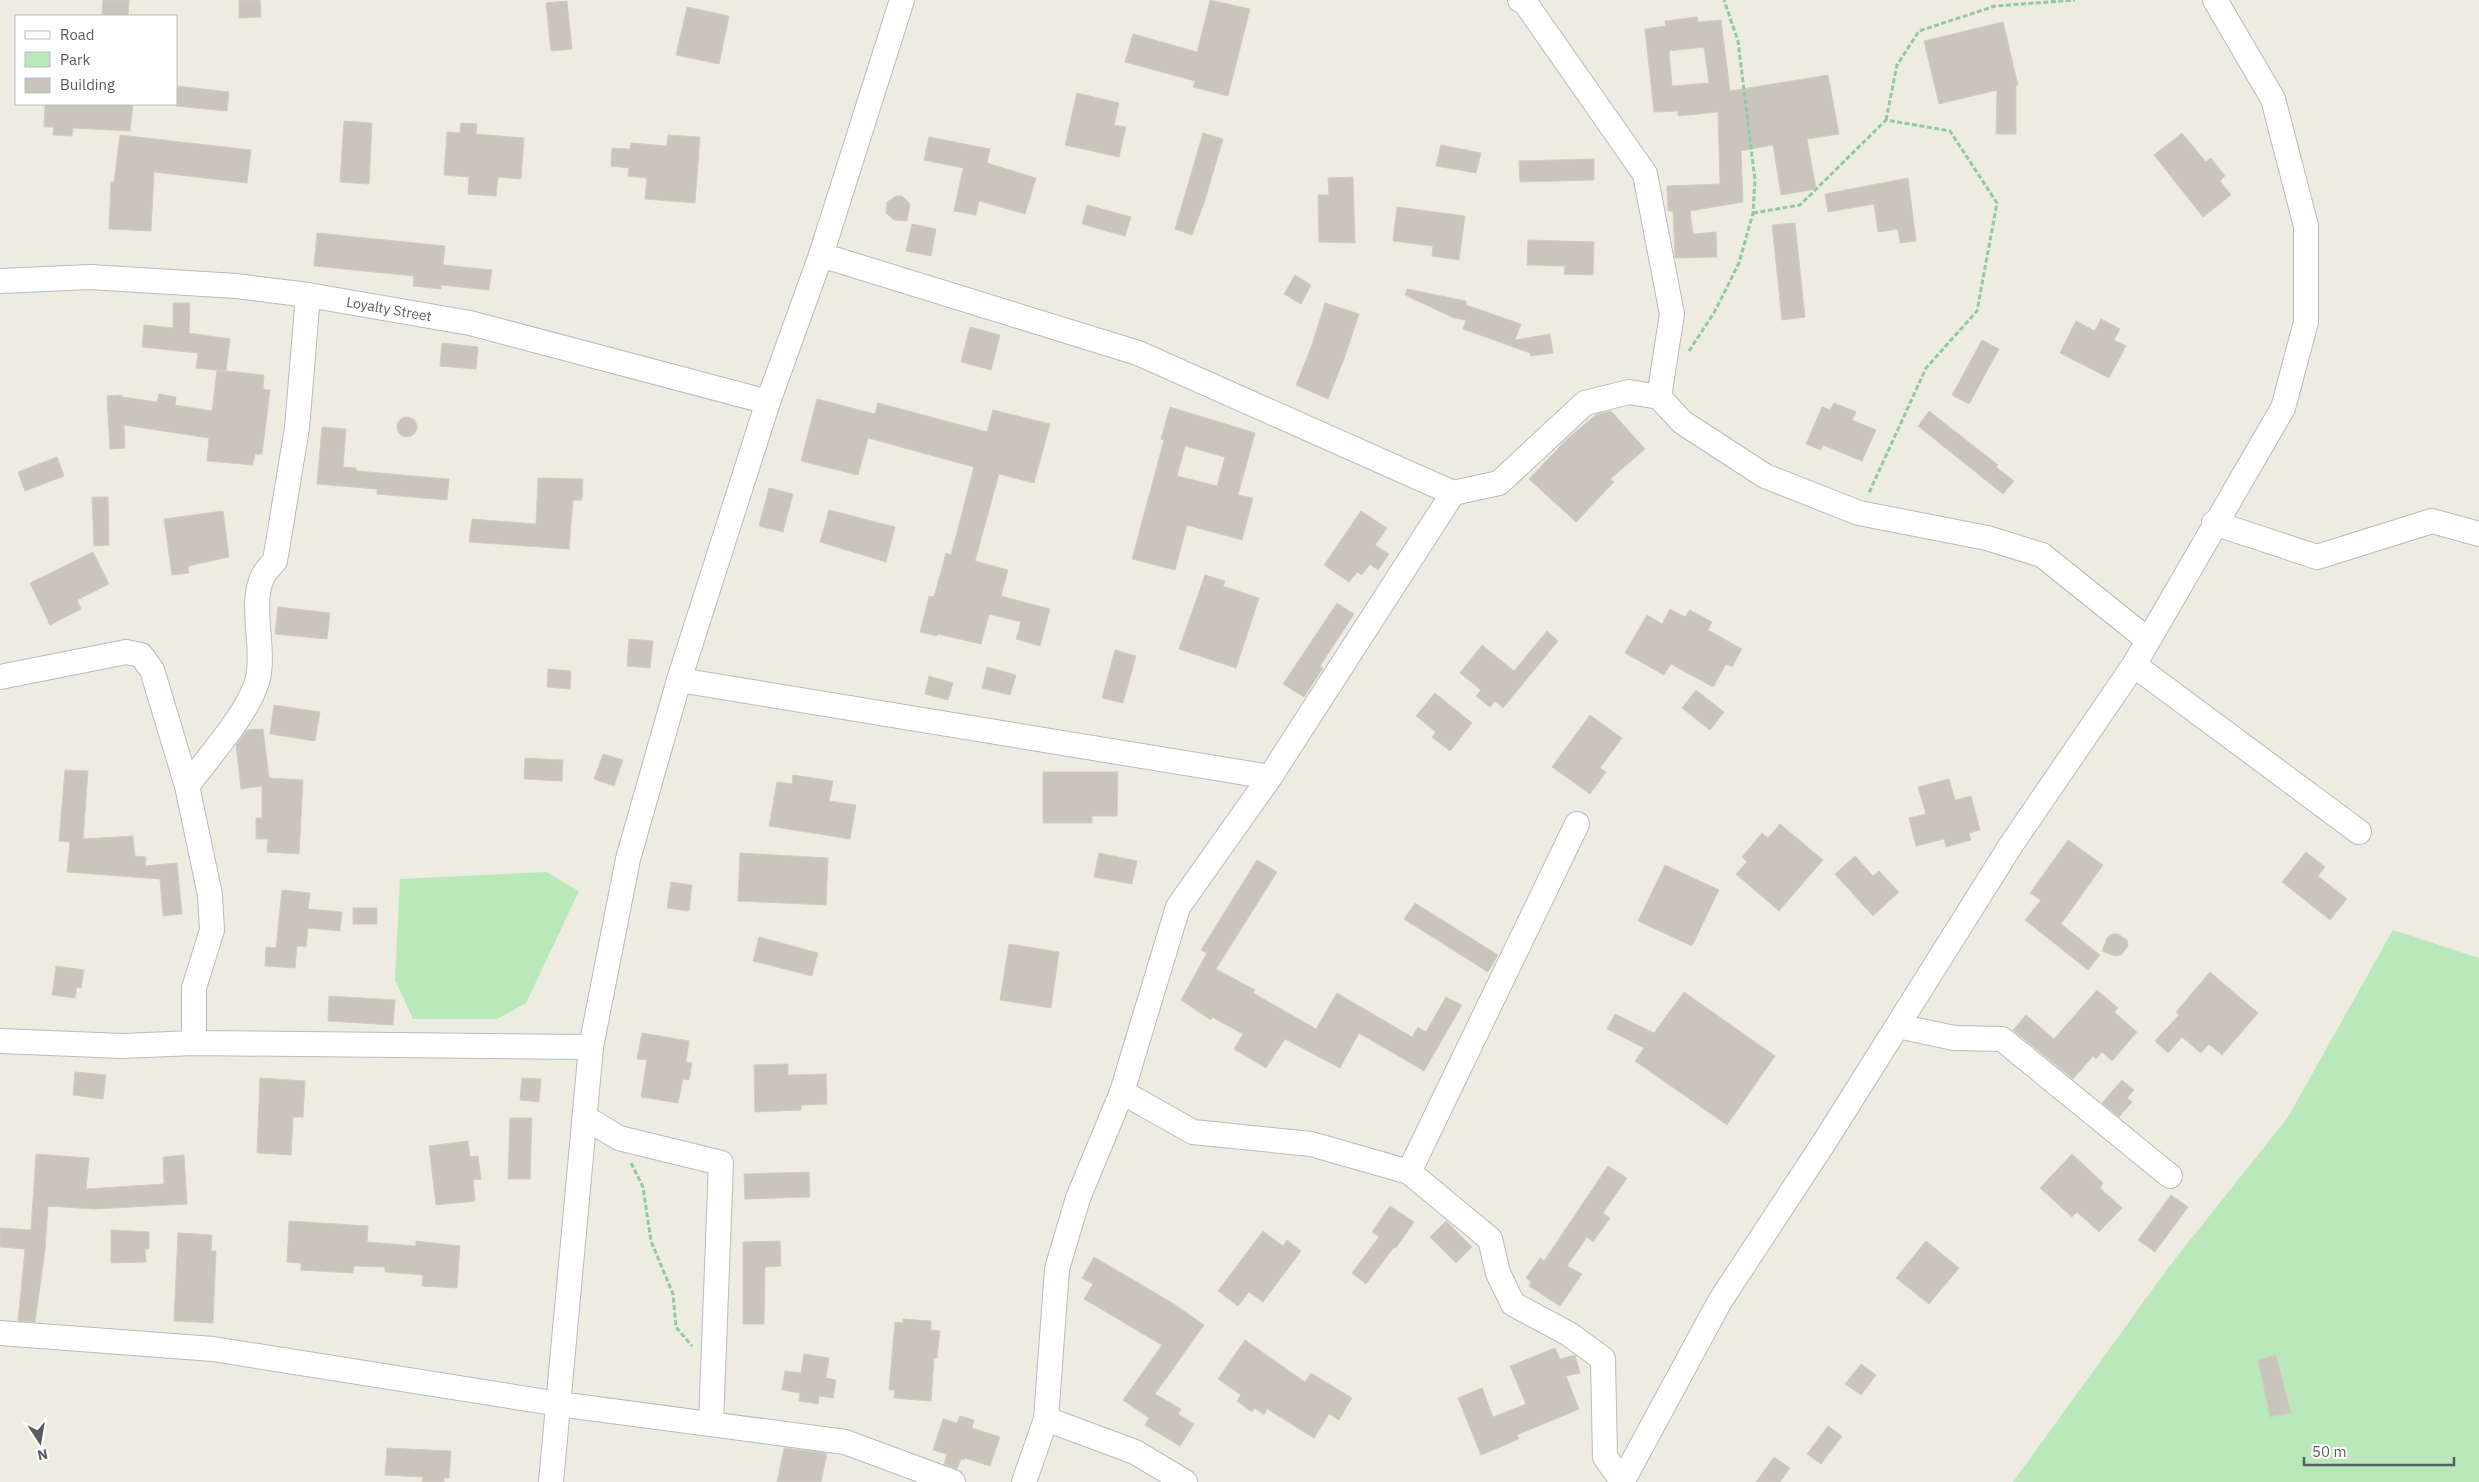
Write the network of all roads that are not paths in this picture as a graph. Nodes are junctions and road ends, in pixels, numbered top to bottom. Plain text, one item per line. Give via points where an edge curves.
1 (902, 0) edge
2 (1520, 0) edge
3 (2215, 0) edge
4 (822, 255) junction
5 (0, 281) edge
6 (308, 296) junction
7 (1659, 397) junction
8 (768, 402) junction
9 (1454, 493) junction
10 (2214, 523) junction
11 (2479, 534) edge
12 (2148, 640) junction
13 (2134, 664) junction
14 (0, 677) edge
15 (679, 680) junction
16 (1270, 777) junction
17 (187, 786) junction
18 (1577, 824) dead end
19 (2359, 832) dead end
20 (1898, 1026) junction
21 (0, 1041) edge
22 (194, 1043) junction
23 (591, 1047) junction
24 (1122, 1092) junction
25 (586, 1118) junction
26 (1409, 1172) junction
27 (2170, 1176) dead end
28 (0, 1333) edge
29 (559, 1404) junction
30 (1046, 1419) junction
31 (711, 1423) junction
32 (946, 1481) edge
33 (551, 1482) edge
34 (1024, 1482) edge
35 (1185, 1482) edge
36 (1622, 1482) edge

1 - 4 street
2 - 7 street via 1524,1 1644,174 1672,314
3 - 10 street via 2273,99 2306,226 2306,322 2283,408
4 - 8 street
4 - 9 street via 1138,353
5 - 6 street, Loyalty Street via 90,278 236,286
6 - 8 street, Loyalty Street via 470,323
6 - 17 street via 297,428 275,561 263,575 257,596 261,654 258,680 247,703
7 - 9 street via 1628,392 1584,403 1499,483
7 - 12 street via 1682,422 1765,476 1859,513 1986,538 2042,555
8 - 15 street
9 - 16 street
10 - 11 street via 2317,557 2432,521
10 - 12 street
12 - 13 street
13 - 19 street
13 - 20 street via 2011,846
14 - 17 street via 126,652 141,656 152,670
15 - 16 street
15 - 23 street via 628,859
16 - 24 street via 1178,907
17 - 22 street via 210,896 212,930 194,988
18 - 26 street
20 - 27 street via 1954,1038 2002,1039
20 - 36 street via 1720,1301
21 - 22 street via 122,1046
22 - 23 street
23 - 25 street
24 - 26 street via 1193,1132 1311,1144
24 - 30 street via 1078,1198 1057,1269
25 - 29 street
25 - 31 street via 619,1138 721,1163
26 - 36 street via 1490,1239 1498,1273 1513,1304 1569,1334 1603,1359 1605,1457
28 - 29 street via 213,1349
29 - 31 street
29 - 33 street
30 - 34 street
30 - 35 street via 1135,1452
31 - 32 street via 845,1442

